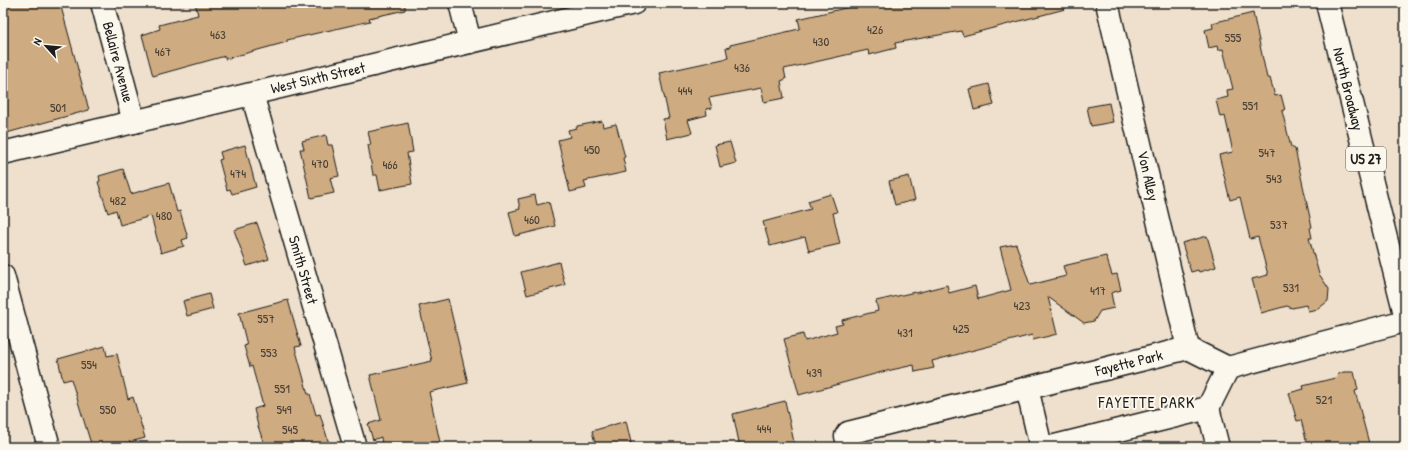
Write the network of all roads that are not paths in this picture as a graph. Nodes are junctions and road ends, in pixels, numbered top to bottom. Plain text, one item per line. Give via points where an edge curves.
1 (102, 3) edge
2 (460, 3) edge
3 (634, 3) edge
4 (1107, 3) edge
5 (1327, 3) edge
6 (470, 42) junction
7 (252, 94) junction
8 (134, 122) junction
9 (3, 153) edge
10 (3, 276) edge
11 (1405, 314) edge
12 (1405, 321) edge
13 (1188, 348) junction
14 (1228, 368) junction
15 (1027, 388) junction
16 (1208, 408) junction
17 (49, 447) edge
18 (355, 447) edge
19 (849, 447) edge
20 (1041, 447) edge
21 (1051, 447) edge
22 (1218, 447) edge

1 - 8 street, Bellaire Avenue
2 - 6 street
3 - 6 street, West Sixth Street
4 - 13 street, Von Alley
5 - 11 street, North Broadway / US 27
6 - 7 street, West Sixth Street
7 - 8 street, West Sixth Street
7 - 18 street, Smith Street
8 - 9 street, West Sixth Street
10 - 17 street
12 - 14 street
13 - 14 street
13 - 15 street, Fayette Park
14 - 16 street
15 - 19 street, Fayette Park via 848,433 846,436
15 - 20 street
16 - 21 street
16 - 22 street

